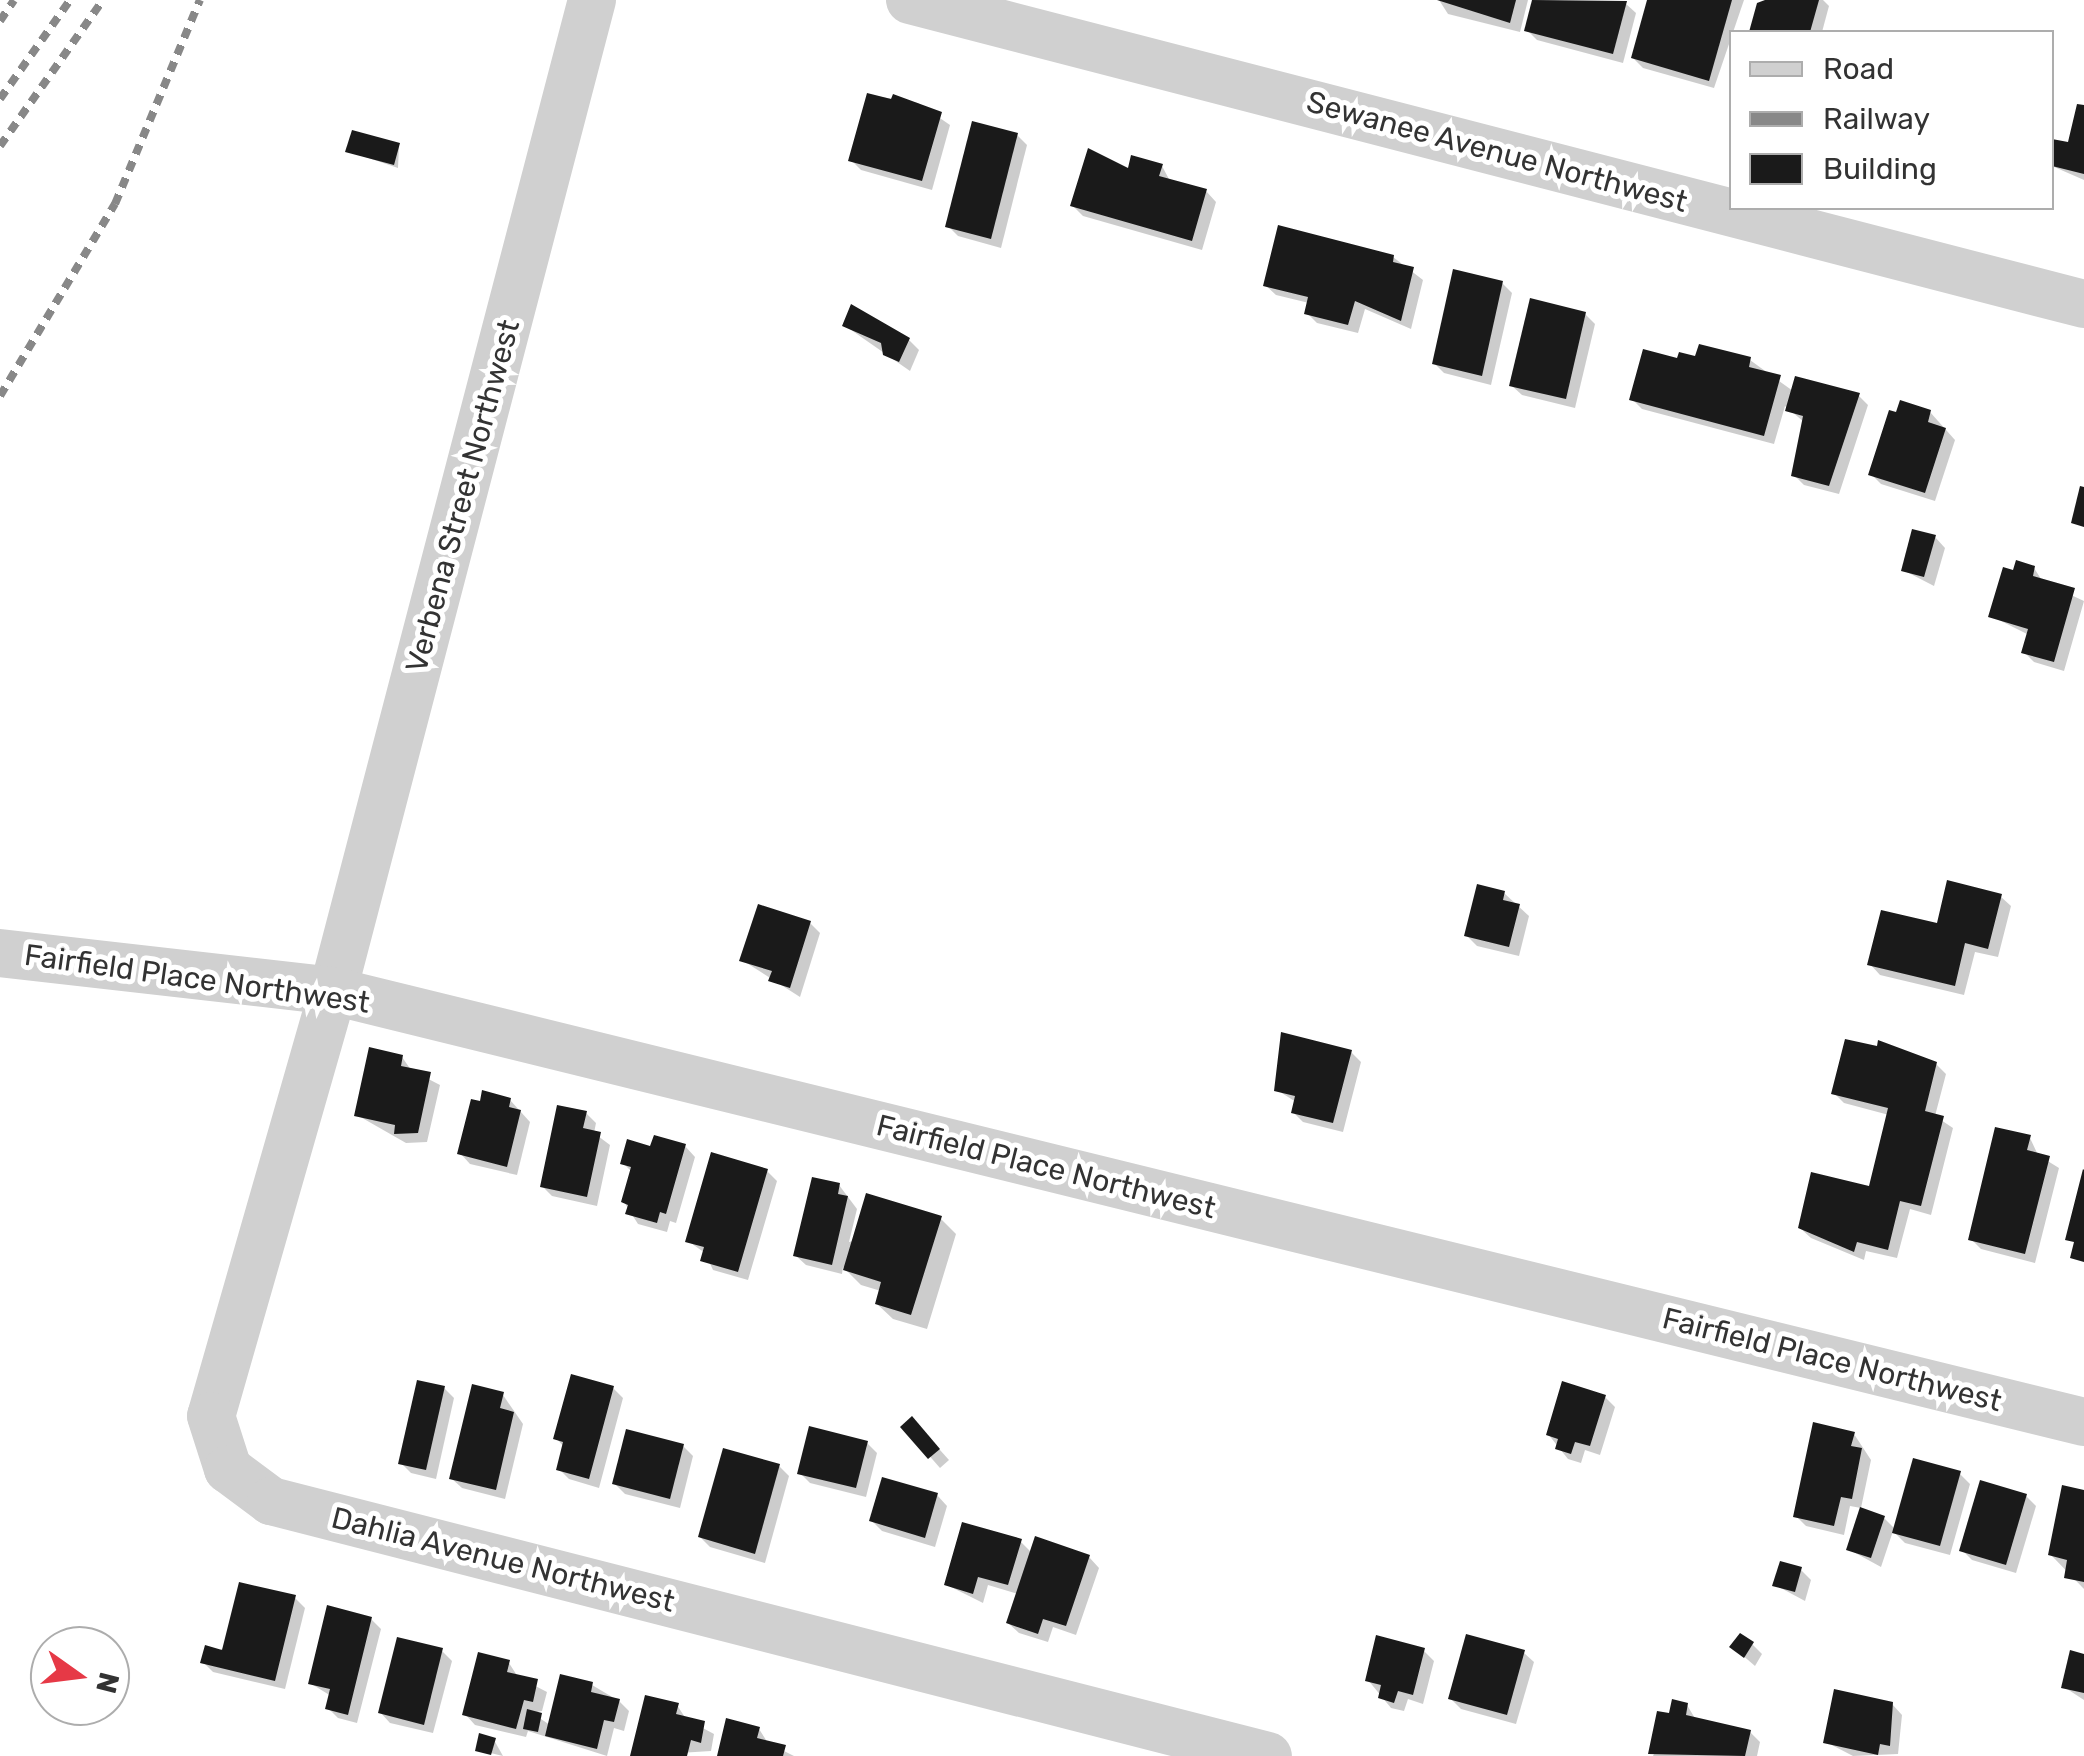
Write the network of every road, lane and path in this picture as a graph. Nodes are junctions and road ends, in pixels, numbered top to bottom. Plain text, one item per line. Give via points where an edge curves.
1 (592, 0) edge
2 (910, 0) edge
3 (2084, 304) edge
4 (0, 953) edge
5 (334, 991) junction
6 (2084, 1422) edge
7 (1268, 1756) edge

1 - 5 street, Verbena Street Northwest
2 - 3 street, Sewanee Avenue Northwest
4 - 5 street, Fairfield Place Northwest
5 - 6 street, Fairfield Place Northwest
5 - 7 street, Dahlia Avenue Northwest via 212,1416 228,1469 272,1501

